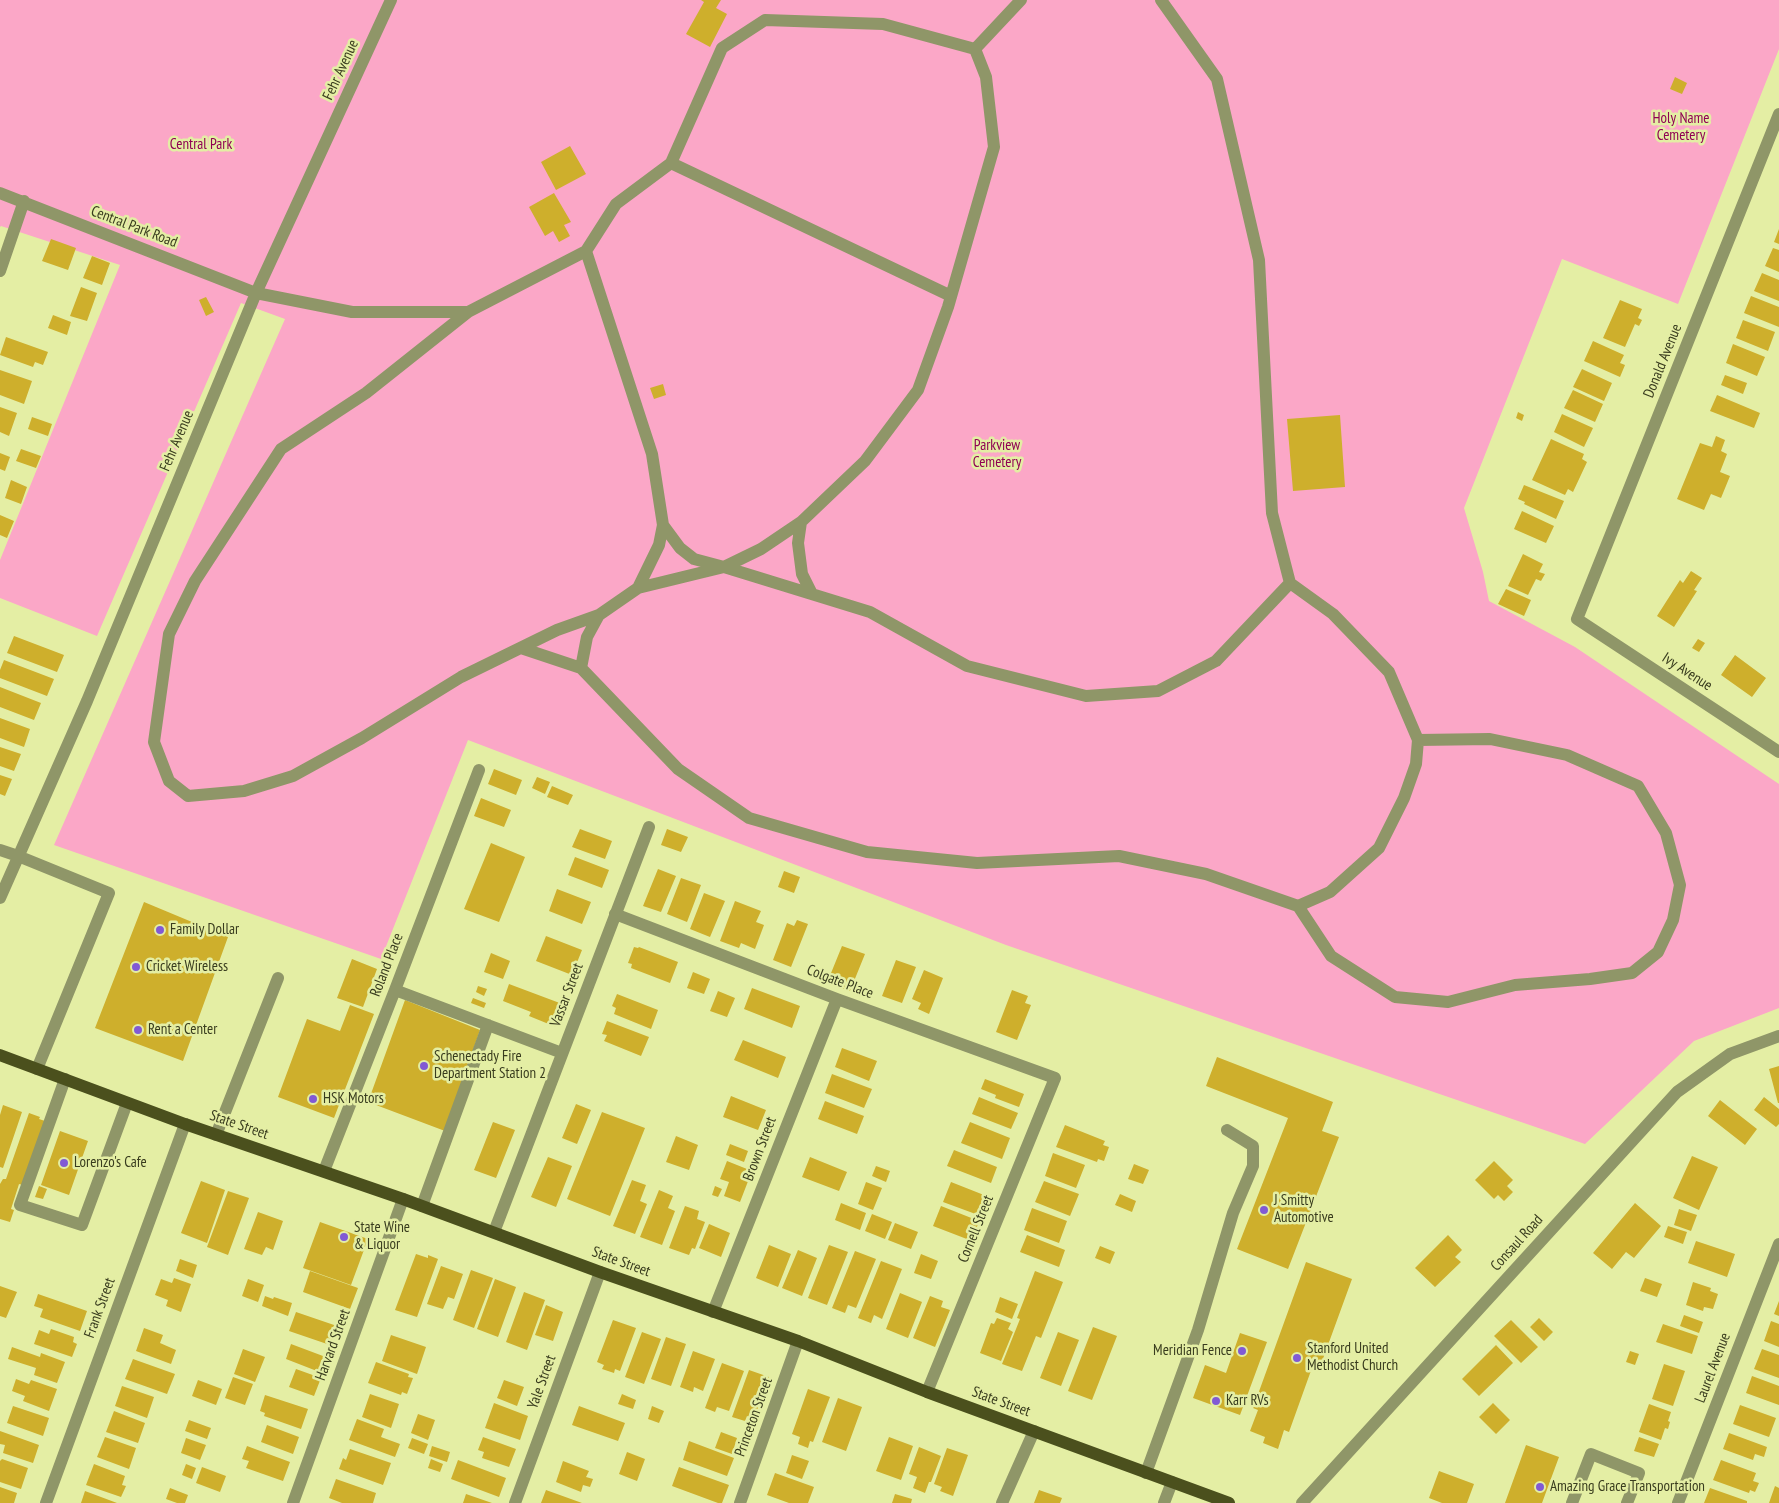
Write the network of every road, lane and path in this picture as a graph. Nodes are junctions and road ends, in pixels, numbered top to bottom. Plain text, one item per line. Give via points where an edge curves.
1 (391, 0) edge
2 (1021, 0) edge
3 (1161, 0) edge
4 (975, 49) junction
5 (1779, 114) edge
6 (671, 163) junction
7 (0, 193) edge
8 (24, 201) junction
9 (586, 250) junction
10 (0, 271) edge
11 (256, 293) junction
12 (951, 296) junction
13 (468, 312) junction
14 (801, 522) junction
15 (663, 525) junction
16 (724, 567) junction
17 (1290, 583) junction
18 (638, 588) junction
19 (812, 594) junction
20 (599, 615) junction
21 (1577, 619) joint
22 (521, 648) junction
23 (581, 668) junction
24 (1418, 740) junction
25 (1779, 752) edge
26 (479, 770) dead end
27 (650, 827) dead end
28 (0, 850) edge
29 (18, 856) junction
30 (0, 898) edge
31 (1298, 906) junction
32 (615, 914) junction
33 (278, 978) dead end
34 (395, 990) junction
35 (837, 999) junction
36 (488, 1025) junction
37 (1779, 1036) edge
38 (562, 1053) junction
39 (0, 1055) edge
40 (37, 1069) junction
41 (1055, 1078) joint
42 (65, 1080) junction
43 (127, 1103) junction
44 (185, 1124) junction
45 (1227, 1130) dead end
46 (216, 1135) junction
47 (324, 1171) junction
48 (404, 1199) junction
49 (422, 1206) junction
50 (494, 1232) junction
51 (1779, 1244) edge
52 (600, 1272) junction
53 (714, 1312) junction
54 (798, 1341) junction
55 (927, 1392) junction
56 (1034, 1431) junction
57 (1146, 1473) junction
58 (1172, 1482) junction
59 (46, 1503) edge
60 (292, 1503) edge
61 (515, 1503) edge
62 (740, 1503) edge
63 (1002, 1503) edge
64 (1164, 1503) edge
65 (1229, 1503) edge
66 (1302, 1503) edge
67 (1572, 1503) edge
68 (1627, 1503) edge
69 (1678, 1503) edge

1 - 11 street, Fehr Avenue
2 - 4 street
3 - 17 street via 1218,79 1259,260 1272,513
4 - 6 street via 883,24 765,20 722,48
4 - 12 street via 986,77 994,147
5 - 21 street, Donald Avenue
6 - 9 street via 616,204
6 - 12 street
7 - 8 street, Central Park Road
8 - 10 street
8 - 11 street, Central Park Road
9 - 13 street
9 - 15 street via 652,454
11 - 13 street, Central Park Road via 352,312
11 - 29 street, Fehr Avenue via 87,701
12 - 14 street via 918,390 865,461
13 - 22 street via 366,393 281,449 195,581 169,634 154,742 169,781 188,796 244,791 293,776 461,677
14 - 16 street via 761,549
14 - 19 street via 798,544 802,574
15 - 16 street via 680,548 694,559
15 - 18 street via 659,545
16 - 18 street
16 - 19 street
17 - 19 street via 1216,662 1158,691 1086,696 967,666 870,612
17 - 24 street via 1333,614 1389,672
18 - 20 street
20 - 22 street via 557,630
20 - 23 street via 587,637
21 - 25 street, Ivy Avenue
22 - 23 street
23 - 31 street via 678,768 749,818 866,852 977,863 1119,856 1206,874
24 - 31 street via 1416,764 1404,798 1379,848 1330,892
24 - 31 street via 1490,739 1567,755 1638,786 1666,833 1680,885 1673,920 1658,952 1632,973 1515,986 1448,1002 1395,997 1332,956
26 - 34 street, Roland Place
27 - 32 street, Vassar Street
28 - 29 street
29 - 30 street, Fehr Avenue
29 - 40 street via 109,893
32 - 35 street, Colgate Place
32 - 38 street, Vassar Street
33 - 46 street
34 - 36 street
34 - 47 street, Roland Place
35 - 41 street, Colgate Place
35 - 53 street, Brown Street
36 - 38 street
36 - 49 street
37 - 66 street, Consaul Road via 1730,1054 1677,1092
38 - 50 street, Vassar Street
39 - 40 main road, State Street
40 - 42 main road, State Street
41 - 55 street, Cornell Street
42 - 43 main road, State Street
42 - 43 street via 20,1205 82,1225
43 - 44 main road, State Street
44 - 46 main road, State Street
44 - 59 street, Frank Street
45 - 57 street via 1253,1146 1253,1166 1233,1213 1198,1330
46 - 47 main road, State Street
47 - 48 main road, State Street
48 - 49 main road, State Street
48 - 60 street, Harvard Street
49 - 50 main road, State Street
50 - 52 main road, State Street
51 - 69 street, Laurel Avenue
52 - 53 main road, State Street
52 - 61 street, Yale Street
53 - 54 main road, State Street
54 - 55 main road, State Street
54 - 62 street, Princeton Street
55 - 56 main road, State Street
56 - 57 main road, State Street
56 - 63 street
57 - 58 main road, State Street
58 - 64 street
58 - 65 main road, State Street
67 - 68 street via 1591,1454 1639,1472

